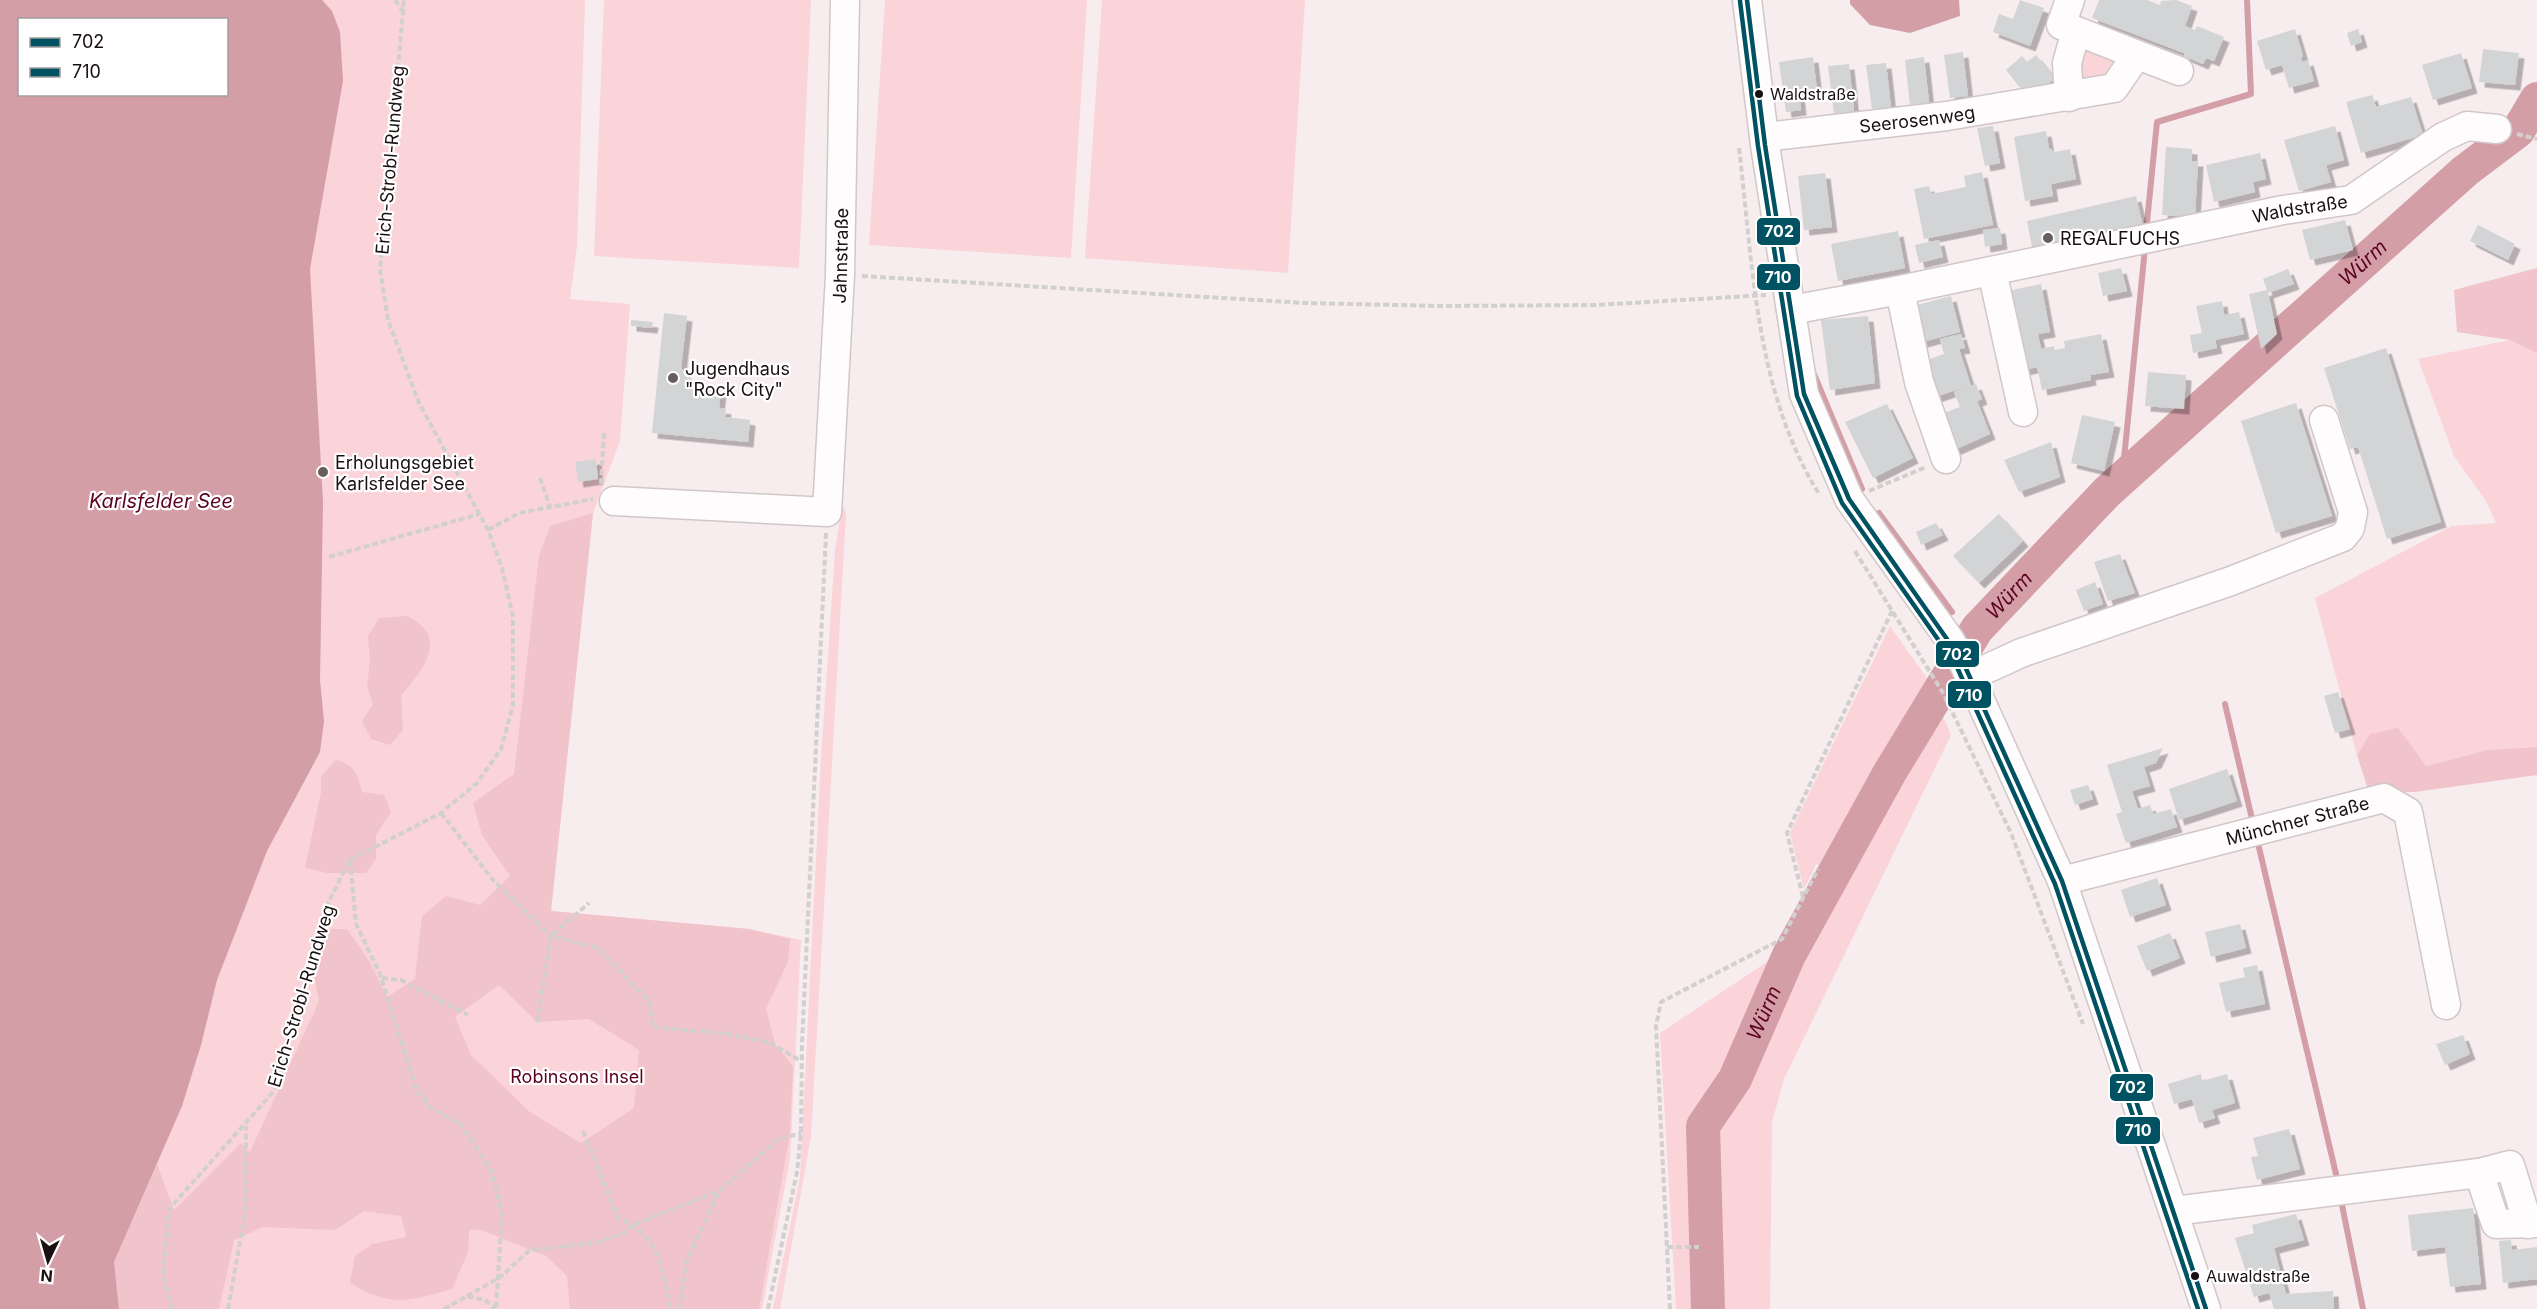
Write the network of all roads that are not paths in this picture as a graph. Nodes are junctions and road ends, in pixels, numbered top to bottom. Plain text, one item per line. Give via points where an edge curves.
1 (846, 0) edge
2 (1747, 0) edge
3 (2070, 0) edge
4 (2076, 32) junction
5 (2136, 56) junction
6 (2179, 71) dead end
7 (2069, 98) junction
8 (2497, 129) dead end
9 (1765, 137) junction
10 (1992, 271) junction
11 (1900, 290) junction
12 (1791, 310) junction
13 (2023, 412) dead end
14 (2324, 420) dead end
15 (1946, 459) road end
16 (613, 499) road end
17 (1961, 659) junction
18 (2062, 880) junction
19 (2446, 1005) dead end
20 (2174, 1212) junction
21 (2532, 1224) edge
22 (2206, 1309) edge

1 - 16 street, Jahnstraße via 840,275 827,512
2 - 9 street
3 - 4 street via 2061,25
4 - 5 street
4 - 7 street via 2067,63
5 - 6 street
5 - 7 street, Seerosenweg via 2114,88
7 - 9 street, Seerosenweg
8 - 10 street, Waldstraße via 2468,126 2443,137 2351,200 2283,210
9 - 12 street
10 - 11 street, Waldstraße
10 - 13 street
11 - 12 street, Waldstraße
11 - 15 street via 1919,382
12 - 17 street via 1804,394 1849,499
14 - 17 street via 2353,512 2350,528 2343,537 2231,581 2021,652
17 - 18 street
18 - 19 street, Münchner Straße via 2384,798 2408,812
18 - 20 street
20 - 21 street via 2479,1173 2496,1224
20 - 22 street

